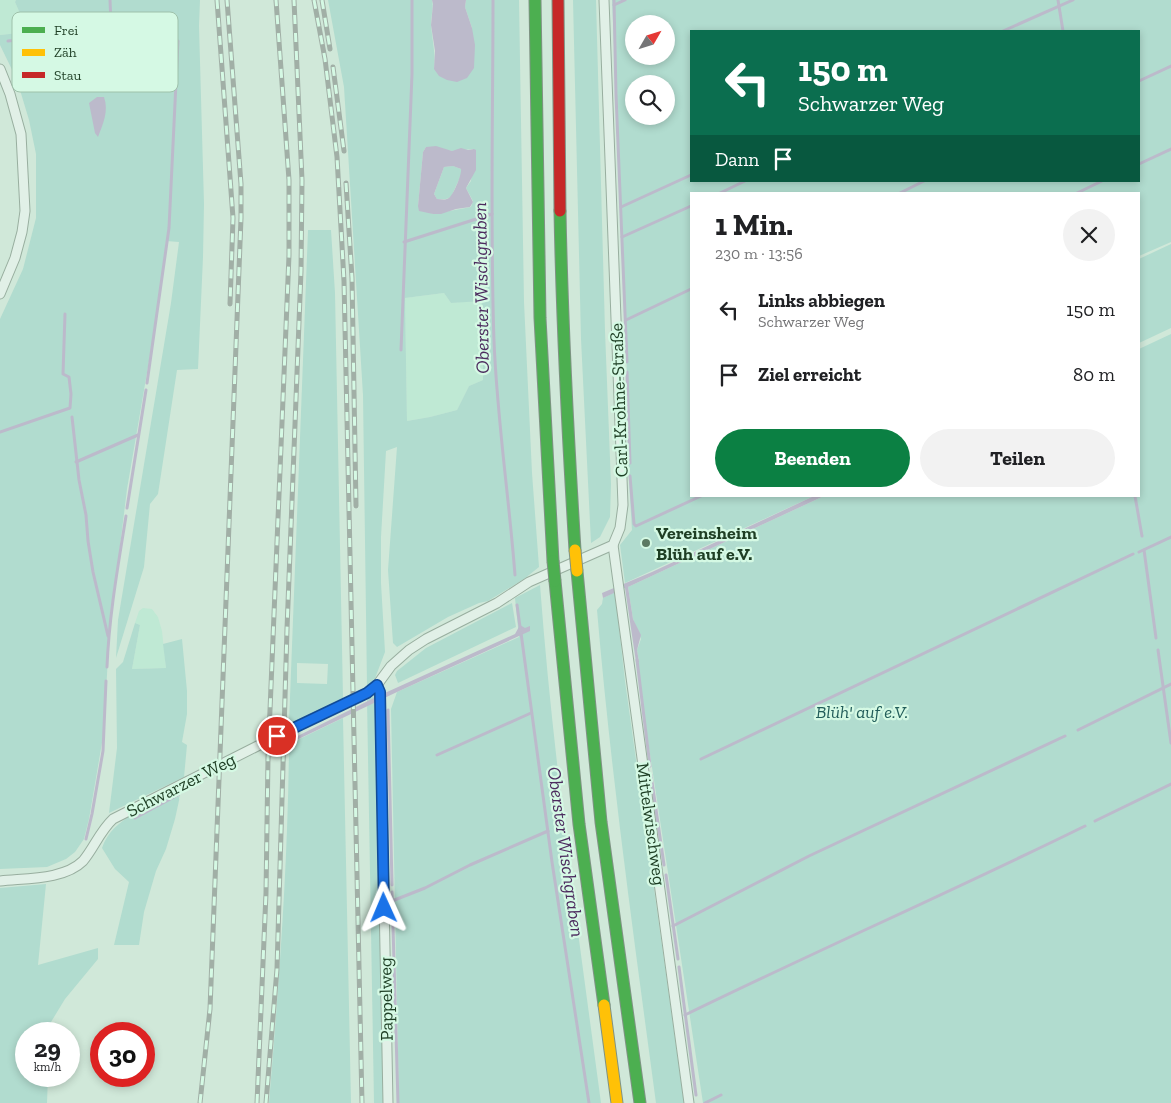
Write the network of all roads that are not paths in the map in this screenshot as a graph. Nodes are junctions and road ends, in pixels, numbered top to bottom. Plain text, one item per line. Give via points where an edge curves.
1 (535, 0) edge
2 (558, 0) edge
3 (604, 0) edge
4 (0, 69) edge
5 (0, 294) edge
6 (613, 545) junction
7 (379, 689) junction
8 (0, 881) edge
9 (388, 1103) edge
10 (617, 1103) edge
11 (640, 1103) edge
12 (689, 1103) edge

1 - 10 highway, bridge via 540,318 555,581 579,824
2 - 11 highway, bridge via 561,266 575,550 601,822
3 - 6 street, Carl-Krohne-Straße via 623,505 620,528
4 - 5 street via 21,134 25,211 15,258
6 - 7 street, Schwarzer Weg via 529,582 497,603 426,639 391,666
6 - 12 street, Mittelwischweg
7 - 8 street, Schwarzer Weg via 293,728 113,819 72,870
7 - 9 street, Pappelweg

